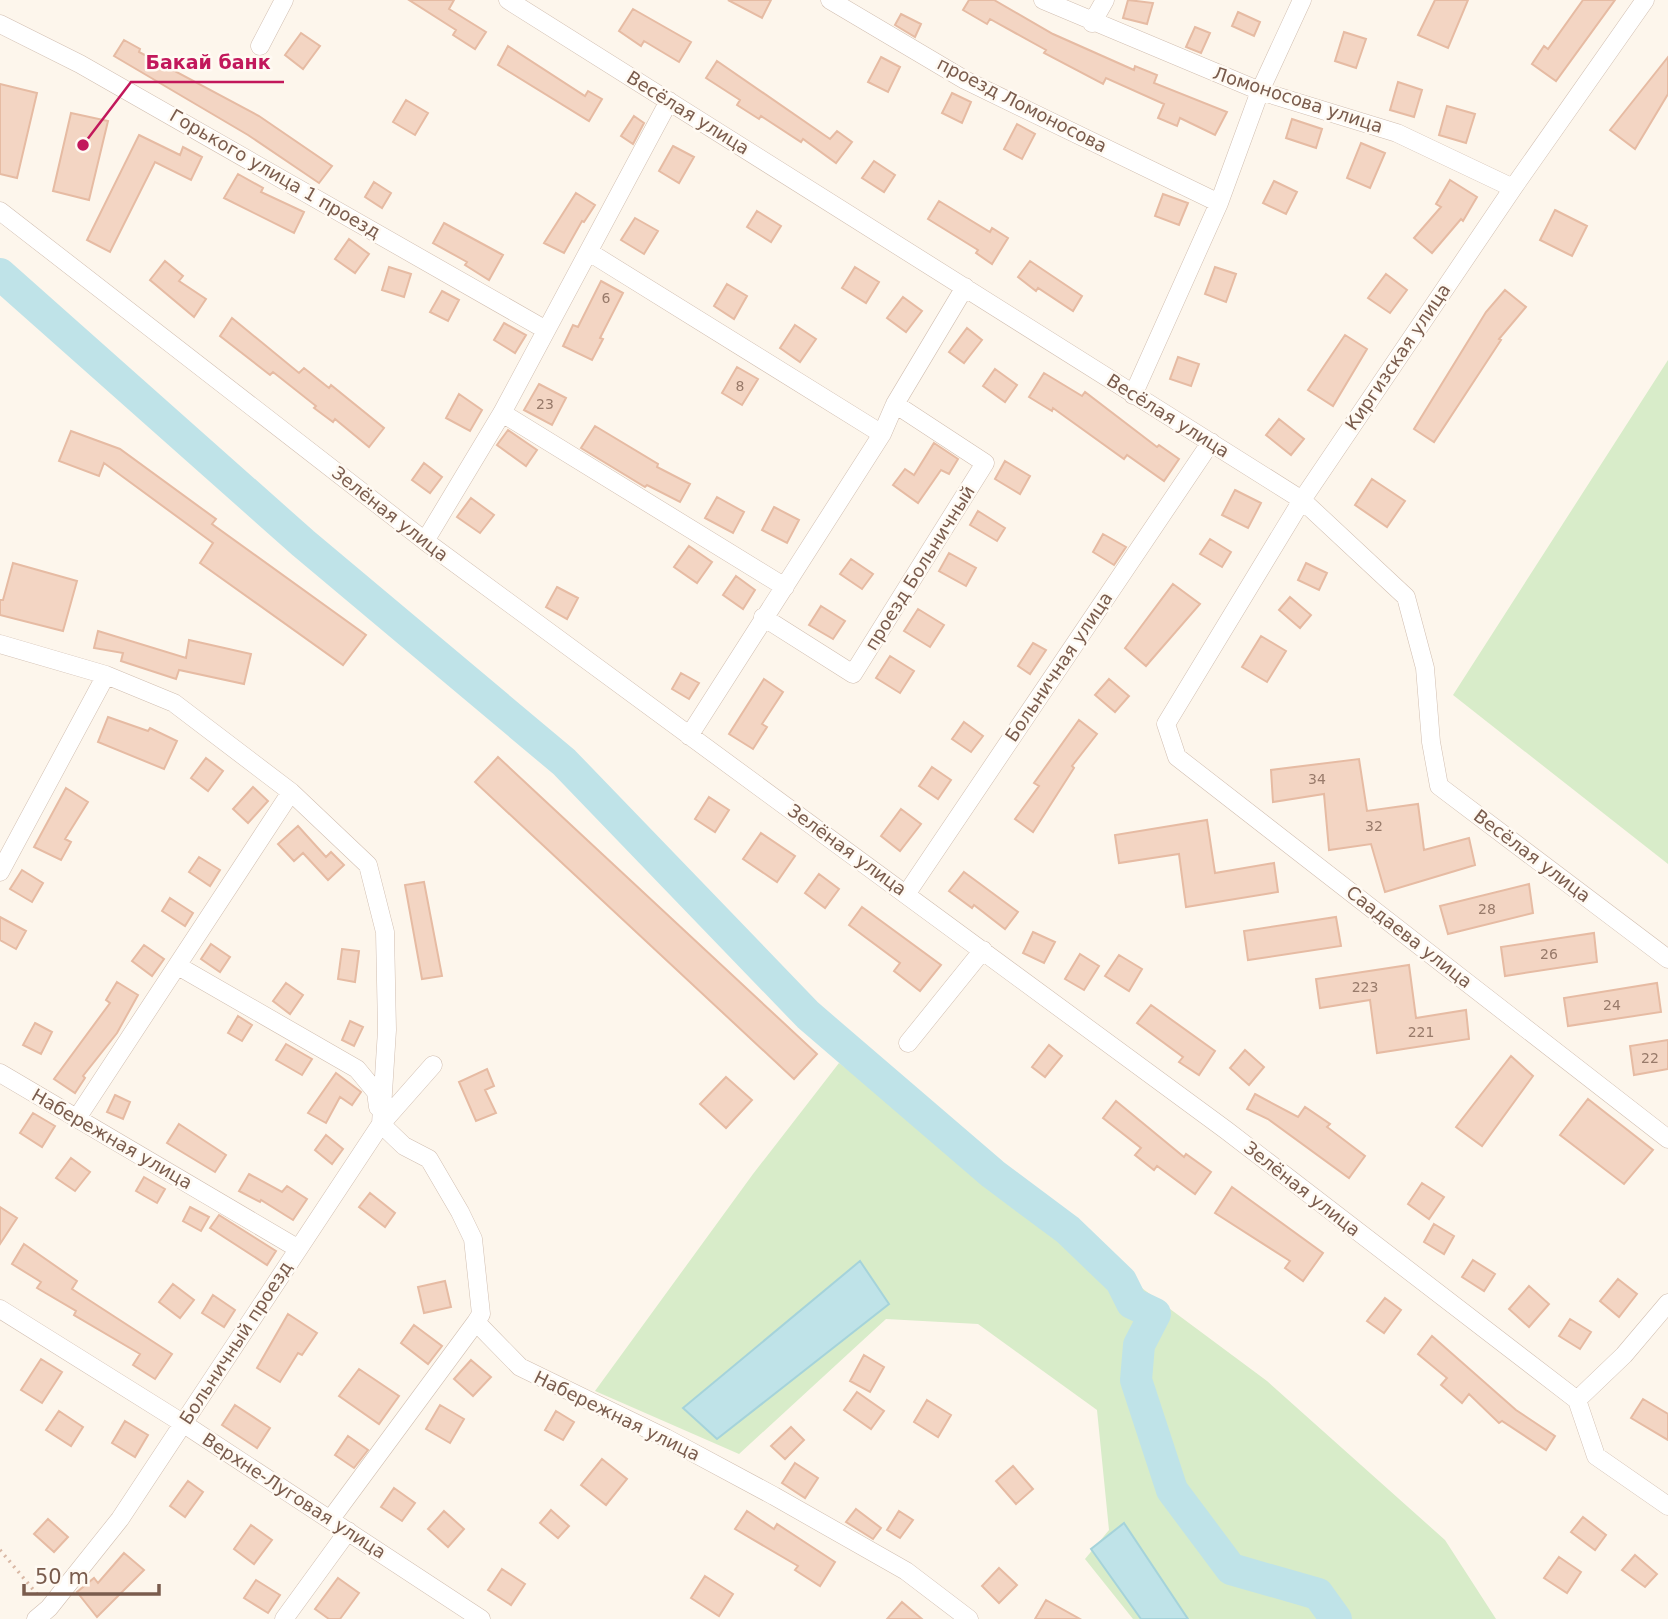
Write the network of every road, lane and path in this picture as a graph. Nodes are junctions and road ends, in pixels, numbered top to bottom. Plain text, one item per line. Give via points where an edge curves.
1 (284, 0) edge
2 (508, 0) edge
3 (830, 0) edge
4 (1043, 0) edge
5 (1105, 0) edge
6 (1302, 0) edge
7 (1645, 0) edge
8 (1093, 23) junction
9 (0, 24) edge
10 (260, 46) dead end
11 (1260, 91) junction
12 (669, 101) junction
13 (1513, 188) junction
14 (1219, 203) junction
15 (0, 211) edge
16 (589, 251) junction
17 (965, 287) junction
18 (546, 330) junction
19 (1133, 395) junction
20 (895, 404) junction
21 (502, 413) junction
22 (882, 435) junction
23 (1210, 442) junction
24 (1302, 500) junction
25 (425, 541) junction
26 (785, 587) junction
27 (763, 617) junction
28 (0, 644) edge
29 (106, 675) junction
30 (1166, 724) joint
31 (689, 736) junction
32 (291, 792) junction
33 (0, 872) edge
34 (906, 893) junction
35 (983, 950) junction
36 (1668, 959) edge
37 (178, 966) junction
38 (908, 1043) dead end
39 (433, 1065) dead end
40 (0, 1073) edge
41 (77, 1118) junction
42 (381, 1124) junction
43 (1668, 1139) edge
44 (297, 1248) junction
45 (1668, 1303) edge
46 (0, 1308) edge
47 (476, 1322) junction
48 (1577, 1400) junction
49 (184, 1424) junction
50 (1668, 1506) edge
51 (330, 1520) junction
52 (348, 1531) junction
53 (0, 1550) edge
54 (42, 1613) edge
55 (285, 1619) edge
56 (481, 1619) edge
57 (969, 1619) edge

1 - 10 street
2 - 12 street, Весёлая улица
3 - 14 street, проезд Ломоносова via 965,80
4 - 8 street, Ломоносова улица
5 - 8 street
6 - 11 street
7 - 13 street, Киргизская улица
8 - 11 street, Ломоносова улица
9 - 18 street, Горького улица 1 проезд via 92,71
11 - 13 street, Ломоносова улица via 1397,133
11 - 14 street
12 - 16 street
12 - 17 street, Весёлая улица
13 - 24 street, Киргизская улица
14 - 19 street
15 - 25 street, Зелёная улица
16 - 18 street
16 - 22 street
17 - 19 street, Весёлая улица
17 - 20 street
18 - 21 street
19 - 23 street, Весёлая улица
20 - 22 street
20 - 27 street, проезд Больничный via 985,463 964,501 853,674
21 - 25 street
21 - 26 street
22 - 26 street
23 - 24 street, Весёлая улица
23 - 34 street, Больничная улица
24 - 30 street, Киргизская улица
24 - 36 street, Весёлая улица via 1406,597 1424,668 1439,786
25 - 31 street, Зелёная улица
26 - 27 street
27 - 31 street
28 - 29 street
29 - 32 street via 174,703
29 - 33 street
30 - 43 street, Саадаева улица via 1177,757
31 - 34 street, Зелёная улица
32 - 37 street
32 - 42 street via 368,865 385,932 387,1030
34 - 35 street, Зелёная улица
35 - 38 street
35 - 48 street, Зелёная улица
37 - 41 street
37 - 42 street via 357,1069 376,1092
39 - 42 street, Больничный проезд
40 - 41 street, Набережная улица
41 - 44 street, Набережная улица
42 - 44 street, Больничный проезд
42 - 47 street via 404,1146 429,1159 473,1239 481,1314
44 - 49 street, Больничный проезд
45 - 48 street
46 - 49 street, Верхне-Луговая улица
47 - 51 street
47 - 57 street, Набережная улица via 520,1367 774,1496 906,1571
48 - 50 street via 1596,1456
49 - 51 street, Верхне-Луговая улица
49 - 54 street, Больничный проезд via 120,1520
51 - 52 street, Верхне-Луговая улица
52 - 55 street
52 - 56 street, Верхне-Луговая улица
53 - 54 path

